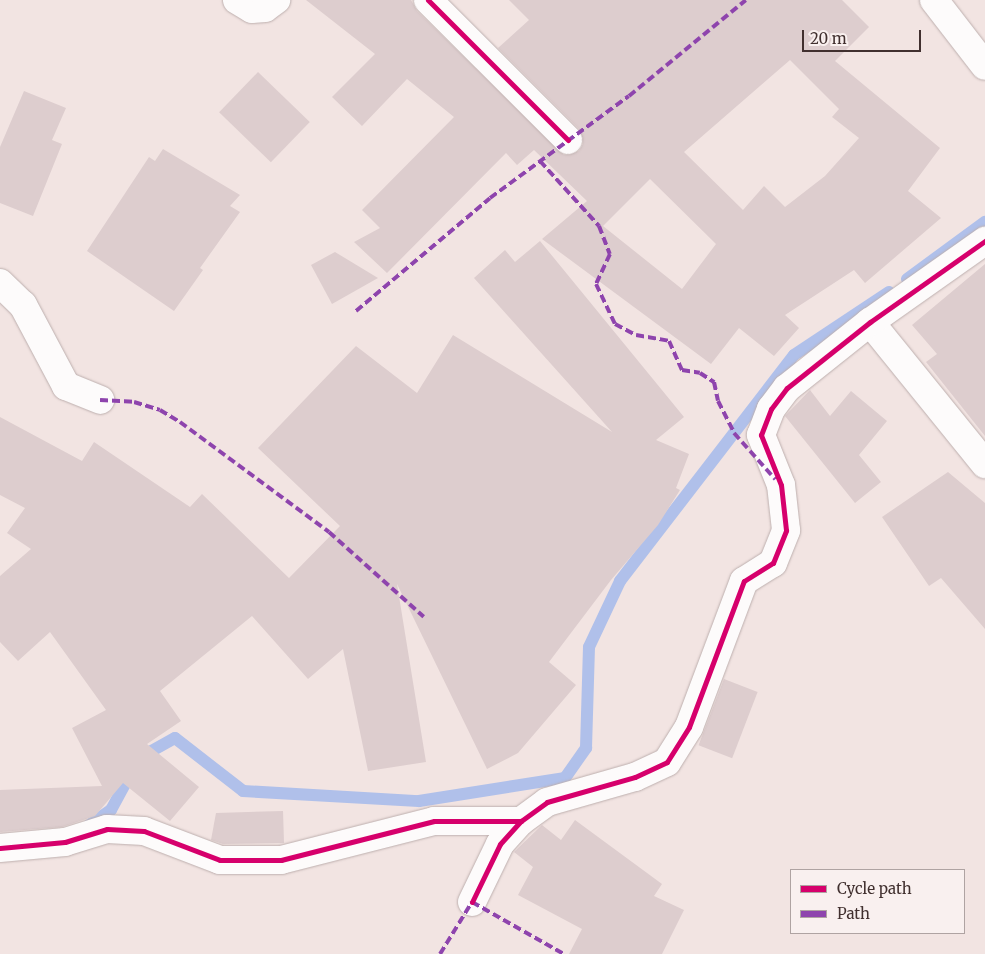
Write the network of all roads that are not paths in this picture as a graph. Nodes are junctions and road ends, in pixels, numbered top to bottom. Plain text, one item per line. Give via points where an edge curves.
1 (237, 0) edge
2 (276, 0) edge
3 (428, 0) edge
4 (934, 0) edge
5 (985, 66) edge
6 (568, 140) dead end
7 (985, 241) edge
8 (0, 283) edge
9 (870, 322) junction
10 (100, 400) dead end
11 (985, 464) edge
12 (521, 821) junction
13 (0, 848) edge
14 (472, 902) dead end

1 - 2 street via 252,10 264,8
3 - 6 street
4 - 5 street
7 - 9 street
8 - 10 street via 23,306 66,386
9 - 11 street
9 - 12 street via 787,388 771,409 760,435 781,485 786,530 773,563 744,581 696,710 667,762 628,779 547,802
12 - 13 street via 434,821 280,860 220,860 144,830 107,829 65,842
12 - 14 street via 500,844

